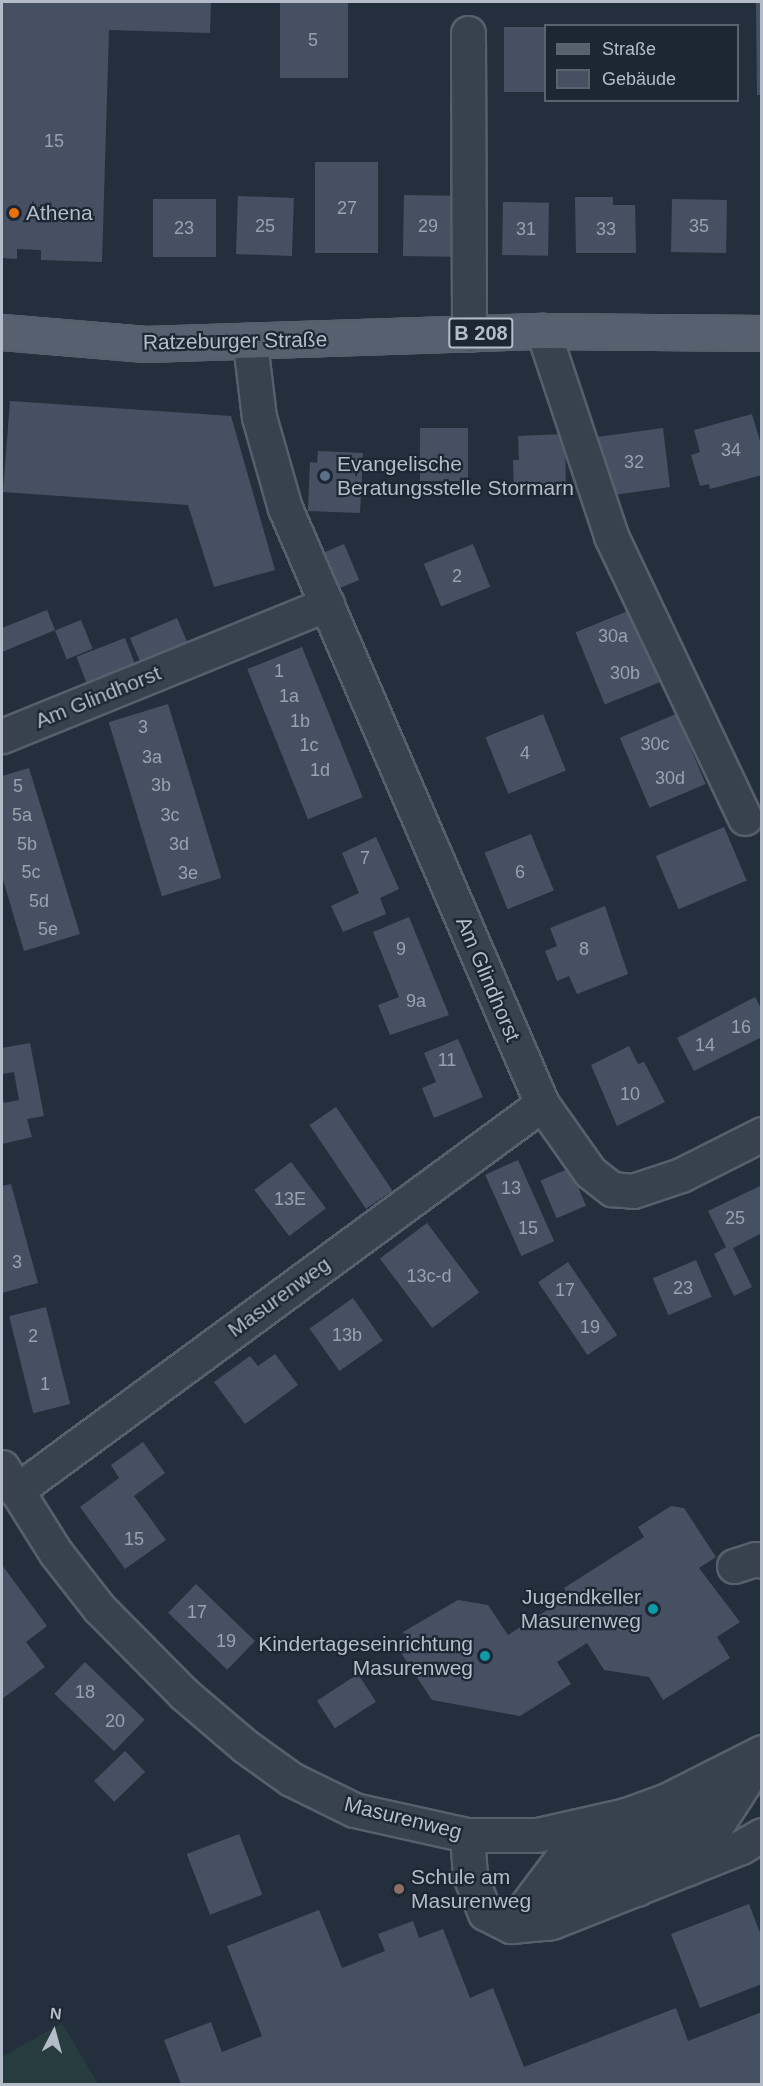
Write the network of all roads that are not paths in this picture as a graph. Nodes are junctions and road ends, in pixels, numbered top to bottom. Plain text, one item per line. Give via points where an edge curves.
1 (468, 33) dead end
2 (543, 331) junction
3 (2, 332) edge
4 (762, 333) edge
5 (469, 334) junction
6 (250, 343) junction
7 (327, 604) junction
8 (2, 736) edge
9 (745, 818) dead end
10 (542, 1104) junction
11 (762, 1134) edge
12 (8, 1479) edge
13 (762, 1753) edge
14 (711, 1779) junction
15 (667, 1800) junction
16 (626, 1815) junction
17 (762, 1815) edge
18 (586, 1826) junction
19 (467, 1835) junction
20 (751, 1841) edge
21 (689, 1868) junction
22 (638, 1889) junction
23 (594, 1905) junction
24 (547, 1923) junction
25 (512, 1926) junction

1 - 5 street
2 - 4 main road, Ratzeburger Straße / B 208
2 - 5 main road, Ratzeburger Straße / B 208
2 - 9 street via 611,536
3 - 6 main road, Ratzeburger Straße / B 208 via 146,344
5 - 6 main road, Ratzeburger Straße / B 208
6 - 7 street, Am Glindhorst via 259,417 285,508
7 - 8 street, Am Glindhorst
7 - 10 street, Am Glindhorst
10 - 11 street, Am Glindhorst via 590,1172 612,1189 633,1191 681,1175
10 - 12 street, Masurenweg
12 - 19 street, Masurenweg via 99,1608 184,1694 245,1746 291,1779 354,1810
13 - 14 street, Masurenweg
13 - 21 street
14 - 15 street, Masurenweg
14 - 22 street
15 - 16 street, Masurenweg
15 - 23 street
16 - 18 street, Masurenweg
16 - 24 street
17 - 20 street
18 - 19 street, Masurenweg via 537,1835
18 - 25 street
19 - 25 street via 470,1876 485,1913
20 - 21 street
21 - 22 street
22 - 23 street
23 - 24 street
24 - 25 street

